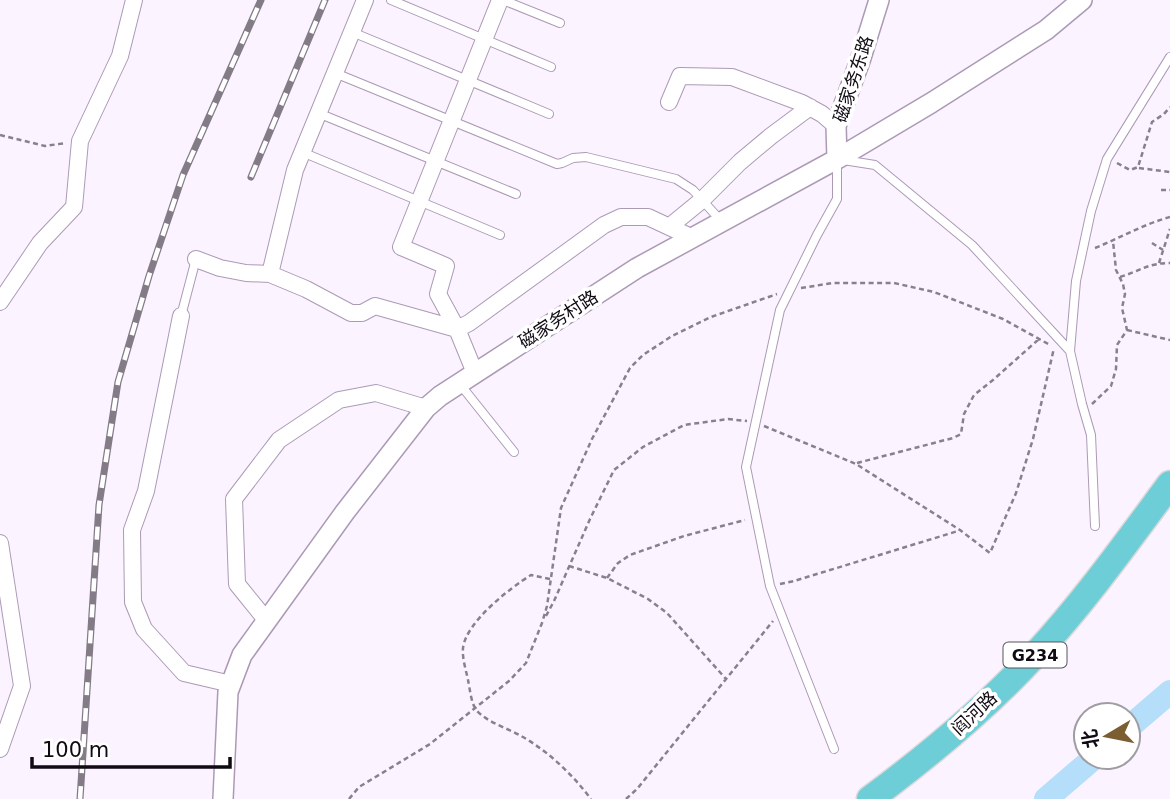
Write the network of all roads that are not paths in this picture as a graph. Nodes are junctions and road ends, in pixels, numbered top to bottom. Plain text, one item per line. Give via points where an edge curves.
1 (134, 0) edge
2 (365, 0) edge
3 (391, 0) edge
4 (502, 0) edge
5 (878, 0) edge
6 (1082, 0) edge
7 (560, 23) dead end
8 (351, 32) junction
9 (485, 39) junction
10 (1170, 57) edge
11 (551, 67) dead end
12 (335, 73) junction
13 (468, 80) junction
14 (669, 102) dead end
15 (810, 107) junction
16 (318, 113) junction
17 (550, 114) dead end
18 (452, 121) junction
19 (836, 127) junction
20 (302, 152) junction
21 (837, 159) junction
22 (435, 161) junction
23 (516, 194) dead end
24 (702, 200) junction
25 (419, 201) junction
26 (722, 222) junction
27 (669, 227) junction
28 (500, 235) dead end
29 (693, 237) junction
30 (196, 259) joint
31 (270, 274) junction
32 (0, 302) edge
33 (181, 316) joint
34 (457, 329) junction
35 (1070, 351) junction
36 (467, 378) junction
37 (425, 408) junction
38 (514, 452) dead end
39 (1170, 484) edge
40 (1095, 526) dead end
41 (0, 543) edge
42 (267, 621) junction
43 (231, 684) junction
44 (0, 749) edge
45 (834, 749) dead end
46 (223, 799) edge
47 (870, 799) edge

1 - 32 street via 120,57 80,141 74,207 40,243
2 - 8 street
3 - 9 lane
4 - 7 lane
4 - 9 street
5 - 19 street, 磁家务东路
6 - 21 street, 磁家务村路 via 1046,30
8 - 12 street
8 - 13 lane
9 - 11 lane
9 - 13 street
10 - 35 lane via 1107,159 1076,281
12 - 16 street
12 - 18 lane
13 - 17 lane
13 - 18 street
14 - 15 street via 680,76 732,77
15 - 19 street
15 - 24 street via 740,162
16 - 20 street
16 - 22 lane
18 - 22 street
18 - 24 lane via 557,164 586,157 676,179
19 - 21 street, 磁家务东路
20 - 25 lane
20 - 31 street
21 - 26 street, 磁家务村路
21 - 35 lane via 875,165 942,220
21 - 45 lane via 837,199 780,310 746,467 770,586
22 - 23 lane
22 - 25 street
24 - 26 lane
24 - 27 street
25 - 28 lane
25 - 34 street via 401,247 446,266 439,294
26 - 29 street, 磁家务村路
27 - 29 street
27 - 34 street via 648,217 621,216
29 - 36 street, 磁家务村路
30 - 31 street via 220,268
30 - 33 lane
31 - 34 street via 351,313 375,306
33 - 43 street via 146,491 132,530 133,602 144,629 184,673
34 - 36 street
35 - 40 lane via 1091,435
36 - 37 street, 磁家务村路
36 - 38 lane
37 - 42 street, 磁家务村路
37 - 42 street via 376,393 340,400 279,440 234,499 237,583
39 - 47 highway, 阎河路 / G234 via 1034,656 963,724
41 - 44 street via 22,686
42 - 43 street, 磁家务村路 via 243,655
43 - 46 street, 磁家务村路

